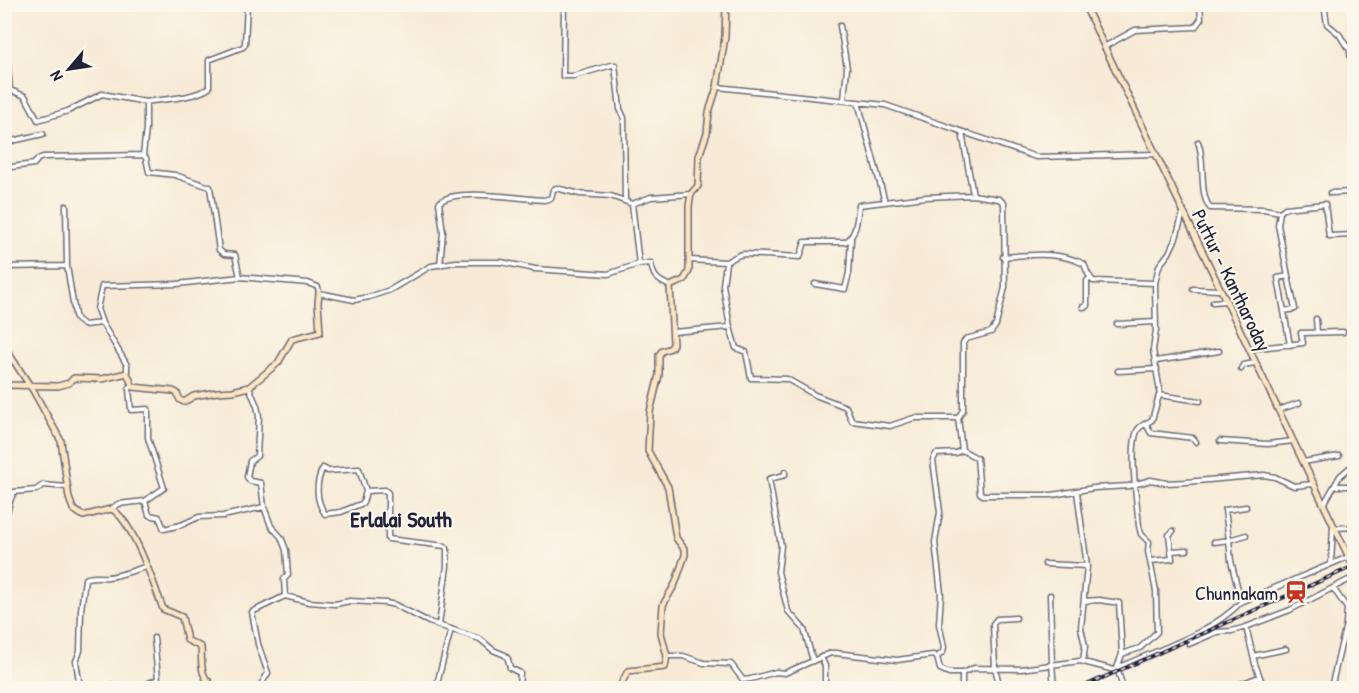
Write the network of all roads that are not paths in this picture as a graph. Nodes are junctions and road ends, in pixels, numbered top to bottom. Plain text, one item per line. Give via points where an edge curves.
1 (55, 4) edge
2 (69, 4) edge
3 (247, 4) edge
4 (564, 4) edge
5 (726, 4) edge
6 (1084, 4) edge
7 (1200, 4) edge
8 (1324, 4) edge
9 (840, 26) dead end
10 (1349, 46) junction
11 (1354, 46) edge
12 (1104, 47) junction
13 (4, 55) edge
14 (1354, 80) edge
15 (717, 87) junction
16 (844, 100) junction
17 (146, 102) junction
18 (858, 102) junction
19 (4, 131) edge
20 (962, 132) junction
21 (43, 134) dead end
22 (1198, 142) dead end
23 (1155, 154) junction
24 (143, 155) junction
25 (4, 168) edge
26 (1354, 192) edge
27 (1330, 193) dead end
28 (691, 194) junction
29 (973, 195) junction
30 (625, 200) junction
31 (885, 202) junction
32 (632, 204) junction
33 (66, 206) dead end
34 (1183, 212) junction
35 (1280, 212) junction
36 (1354, 235) edge
37 (851, 238) junction
38 (1003, 256) junction
39 (689, 260) junction
40 (726, 262) junction
41 (440, 264) junction
42 (639, 264) junction
43 (67, 266) junction
44 (4, 267) edge
45 (1288, 276) junction
46 (240, 277) junction
47 (1090, 278) junction
48 (1155, 283) junction
49 (815, 284) dead end
50 (670, 286) junction
51 (1193, 289) dead end
52 (1220, 290) junction
53 (319, 293) junction
54 (1226, 301) junction
55 (1213, 302) dead end
56 (1083, 307) dead end
57 (1284, 311) junction
58 (1316, 319) dead end
59 (1155, 322) junction
60 (102, 323) junction
61 (1117, 324) dead end
62 (730, 327) junction
63 (672, 332) junction
64 (1317, 332) junction
65 (1343, 332) dead end
66 (1290, 345) junction
67 (4, 346) edge
68 (1249, 349) junction
69 (1219, 351) dead end
70 (1156, 361) junction
71 (1255, 363) junction
72 (1157, 369) junction
73 (1241, 369) dead end
74 (1118, 371) dead end
75 (128, 374) junction
76 (4, 385) edge
77 (29, 385) junction
78 (131, 385) junction
79 (249, 387) junction
80 (1159, 395) junction
81 (1200, 401) dead end
82 (1299, 403) dead end
83 (1278, 410) junction
84 (958, 418) junction
85 (1146, 424) junction
86 (1220, 441) dead end
87 (1293, 441) junction
88 (1196, 442) dead end
89 (962, 450) junction
90 (1339, 456) dead end
91 (1303, 462) junction
92 (1354, 464) edge
93 (785, 472) dead end
94 (1314, 484) junction
95 (1135, 485) junction
96 (1334, 486) junction
97 (1354, 486) edge
98 (67, 487) junction
99 (366, 491) junction
100 (1077, 492) junction
101 (145, 501) junction
102 (1324, 505) junction
103 (264, 507) junction
104 (1246, 507) dead end
105 (111, 508) junction
106 (4, 518) edge
107 (1334, 526) junction
108 (1354, 527) edge
109 (1173, 531) dead end
110 (1246, 536) dead end
111 (1229, 540) junction
112 (1214, 542) dead end
113 (1187, 550) dead end
114 (1171, 551) junction
115 (1348, 557) junction
116 (1150, 561) junction
117 (1045, 564) dead end
118 (1331, 564) junction
119 (1087, 566) junction
120 (146, 567) junction
121 (1354, 568) edge
122 (1354, 577) edge
123 (1333, 588) junction
124 (1050, 594) dead end
125 (285, 597) junction
126 (1084, 601) junction
127 (1241, 602) junction
128 (1016, 618) dead end
129 (1354, 618) edge
130 (1346, 624) junction
131 (439, 625) junction
132 (1246, 627) junction
133 (452, 629) junction
134 (154, 638) dead end
135 (1190, 644) dead end
136 (1286, 649) dead end
137 (1122, 654) junction
138 (667, 656) junction
139 (1253, 656) junction
140 (821, 657) junction
141 (937, 657) junction
142 (813, 661) junction
143 (1083, 662) junction
144 (1052, 664) junction
145 (996, 668) junction
146 (1118, 669) junction
147 (962, 673) junction
148 (1259, 677) junction
149 (112, 685) dead end
150 (1244, 686) edge
151 (80, 688) edge
152 (129, 688) edge
153 (148, 688) edge
154 (212, 688) edge
155 (263, 688) edge
156 (436, 688) edge
157 (519, 688) edge
158 (620, 688) edge
159 (825, 688) edge
160 (962, 688) edge
161 (1000, 688) edge
162 (1054, 688) edge
163 (1123, 688) edge
164 (1205, 688) edge
165 (1264, 688) edge
166 (1331, 688) edge

1 - 2 street
3 - 17 street via 245,44 209,60 209,88
4 - 30 street via 563,76 615,66 624,118
5 - 15 street
6 - 12 street, Puttur - Kantharoday
7 - 12 street via 1201,19 1195,27 1135,30
8 - 10 street via 1327,24
9 - 16 street via 847,68
10 - 11 street
10 - 14 street
12 - 23 street, Puttur - Kantharoday
13 - 17 street via 10,90 25,96 38,120 102,94
15 - 16 street
15 - 28 street via 699,156 698,186
16 - 18 street
17 - 24 street
18 - 20 street via 885,105
18 - 31 street
19 - 21 street via 12,141
20 - 23 street via 1036,157
20 - 29 street
22 - 35 street via 1210,208 1264,208
23 - 34 street, Puttur - Kantharoday
24 - 25 street via 43,158 34,164
24 - 46 street via 149,172 210,187 219,250 235,255
26 - 27 street
28 - 32 street via 651,197
28 - 39 street
29 - 31 street
29 - 38 street via 1004,203
30 - 32 street
30 - 41 street via 556,188 551,198 544,200 472,194 442,199
31 - 37 street via 858,205
32 - 42 street
33 - 43 street
34 - 48 street via 1176,238 1159,266
34 - 52 street, Puttur - Kantharoday
35 - 36 street via 1289,207 1325,204 1329,236
35 - 45 street via 1278,225
37 - 40 street via 845,242 805,242 800,257 744,254
37 - 49 street via 844,289
38 - 47 street via 1065,257 1084,264
38 - 84 street via 1005,287 996,325 991,332 963,343 963,410
39 - 40 street
39 - 50 street via 687,276
40 - 62 street via 723,285
41 - 42 street via 501,262 535,269 608,274
41 - 53 street via 369,297 354,300
42 - 50 street via 651,263 656,279
43 - 44 street
43 - 60 street via 77,320 84,325
45 - 57 street via 1278,278
45 - 57 street via 1295,309
46 - 53 street via 308,283 318,287
46 - 60 street via 102,286 97,309
47 - 48 street
47 - 56 street via 1087,306
48 - 59 street
50 - 63 street
51 - 52 street
52 - 54 street, Puttur - Kantharoday
53 - 79 street via 320,332 292,339 278,363
54 - 55 street
54 - 68 street, Puttur - Kantharoday
57 - 66 street
58 - 64 street
59 - 61 street
59 - 70 street
60 - 75 street via 127,365
62 - 63 street
62 - 84 street via 736,348 746,352 751,378 788,379 846,407 852,421 890,426 914,418
63 - 138 street via 671,348 659,355 648,451 668,487 676,538 685,550 675,584 663,605 661,633
64 - 65 street
64 - 66 street via 1301,333 1302,343
66 - 68 street
67 - 77 street
68 - 71 street, Puttur - Kantharoday
69 - 70 street
70 - 72 street
71 - 73 street
71 - 83 street, Puttur - Kantharoday
72 - 74 street
72 - 80 street
75 - 77 street via 102,379 74,378 58,387
75 - 78 street
76 - 77 street
77 - 98 street via 61,441
78 - 79 street via 173,391 184,402 194,396
78 - 101 street via 131,410 148,409 148,438 164,488
79 - 103 street via 259,417 258,456 250,461 247,477 261,483
80 - 81 street
80 - 85 street via 1152,420
82 - 83 street
83 - 87 street, Puttur - Kantharoday
84 - 89 street
85 - 88 street via 1151,433 1193,438
85 - 95 street via 1137,431
86 - 87 street
87 - 91 street, Puttur - Kantharoday
89 - 100 street via 977,458 983,495
89 - 141 street via 936,454 933,460 939,512 935,542 941,594 939,624 944,647
90 - 91 street
91 - 94 street, Puttur - Kantharoday
92 - 96 street
93 - 142 street via 781,478 769,479 781,546 778,572 788,611 804,629
94 - 95 street via 1294,486 1264,475 1186,483 1151,480
94 - 102 street, Puttur - Kantharoday
95 - 100 street
95 - 116 street via 1138,526 1149,542
96 - 97 street
96 - 102 street
98 - 105 street via 73,509 84,516
98 - 106 street via 42,485 36,490 14,492
99 - 99 street via 363,503 325,514 317,478 323,468 359,469
99 - 131 street via 385,490 388,494 388,539 445,546 448,550
100 - 119 street
101 - 103 street via 149,515 159,517 164,529 199,517
101 - 105 street
102 - 107 street, Puttur - Kantharoday
103 - 125 street via 286,550
104 - 111 street via 1225,510
105 - 120 street via 123,518
107 - 108 street
107 - 115 street, Puttur - Kantharoday
107 - 118 street
109 - 114 street via 1169,535
110 - 111 street
111 - 112 street
111 - 127 street
113 - 114 street
114 - 116 street via 1172,559
115 - 118 street
115 - 121 street, Puttur - Kantharoday
116 - 137 street via 1156,591 1157,632 1140,648
117 - 119 street
118 - 127 street
119 - 126 street
120 - 151 street via 113,577 85,579 76,661
120 - 154 street via 163,609 182,617 187,640 201,647 202,670
122 - 123 street
123 - 130 street via 1347,608
123 - 132 street
124 - 144 street
125 - 131 street via 335,604 386,603
125 - 155 street via 252,612 268,673
126 - 137 street via 1119,603
126 - 143 street
127 - 146 street via 1206,628
128 - 145 street via 995,621
129 - 130 street
130 - 166 street
131 - 133 street
132 - 135 street via 1217,632
132 - 139 street
133 - 156 street
133 - 157 street via 480,639 505,655 509,667 520,673
134 - 153 street via 158,679
136 - 139 street
137 - 146 street
138 - 142 street via 731,664 742,680 785,673
138 - 158 street via 665,667 628,671
139 - 148 street
140 - 141 street via 836,653 897,660
140 - 142 street
140 - 159 street
141 - 147 street via 940,669
143 - 144 street
143 - 146 street
144 - 145 street
144 - 162 street
145 - 147 street via 974,668
145 - 161 street
146 - 163 street
147 - 160 street
148 - 150 street
148 - 165 street
149 - 152 street
150 - 164 street

